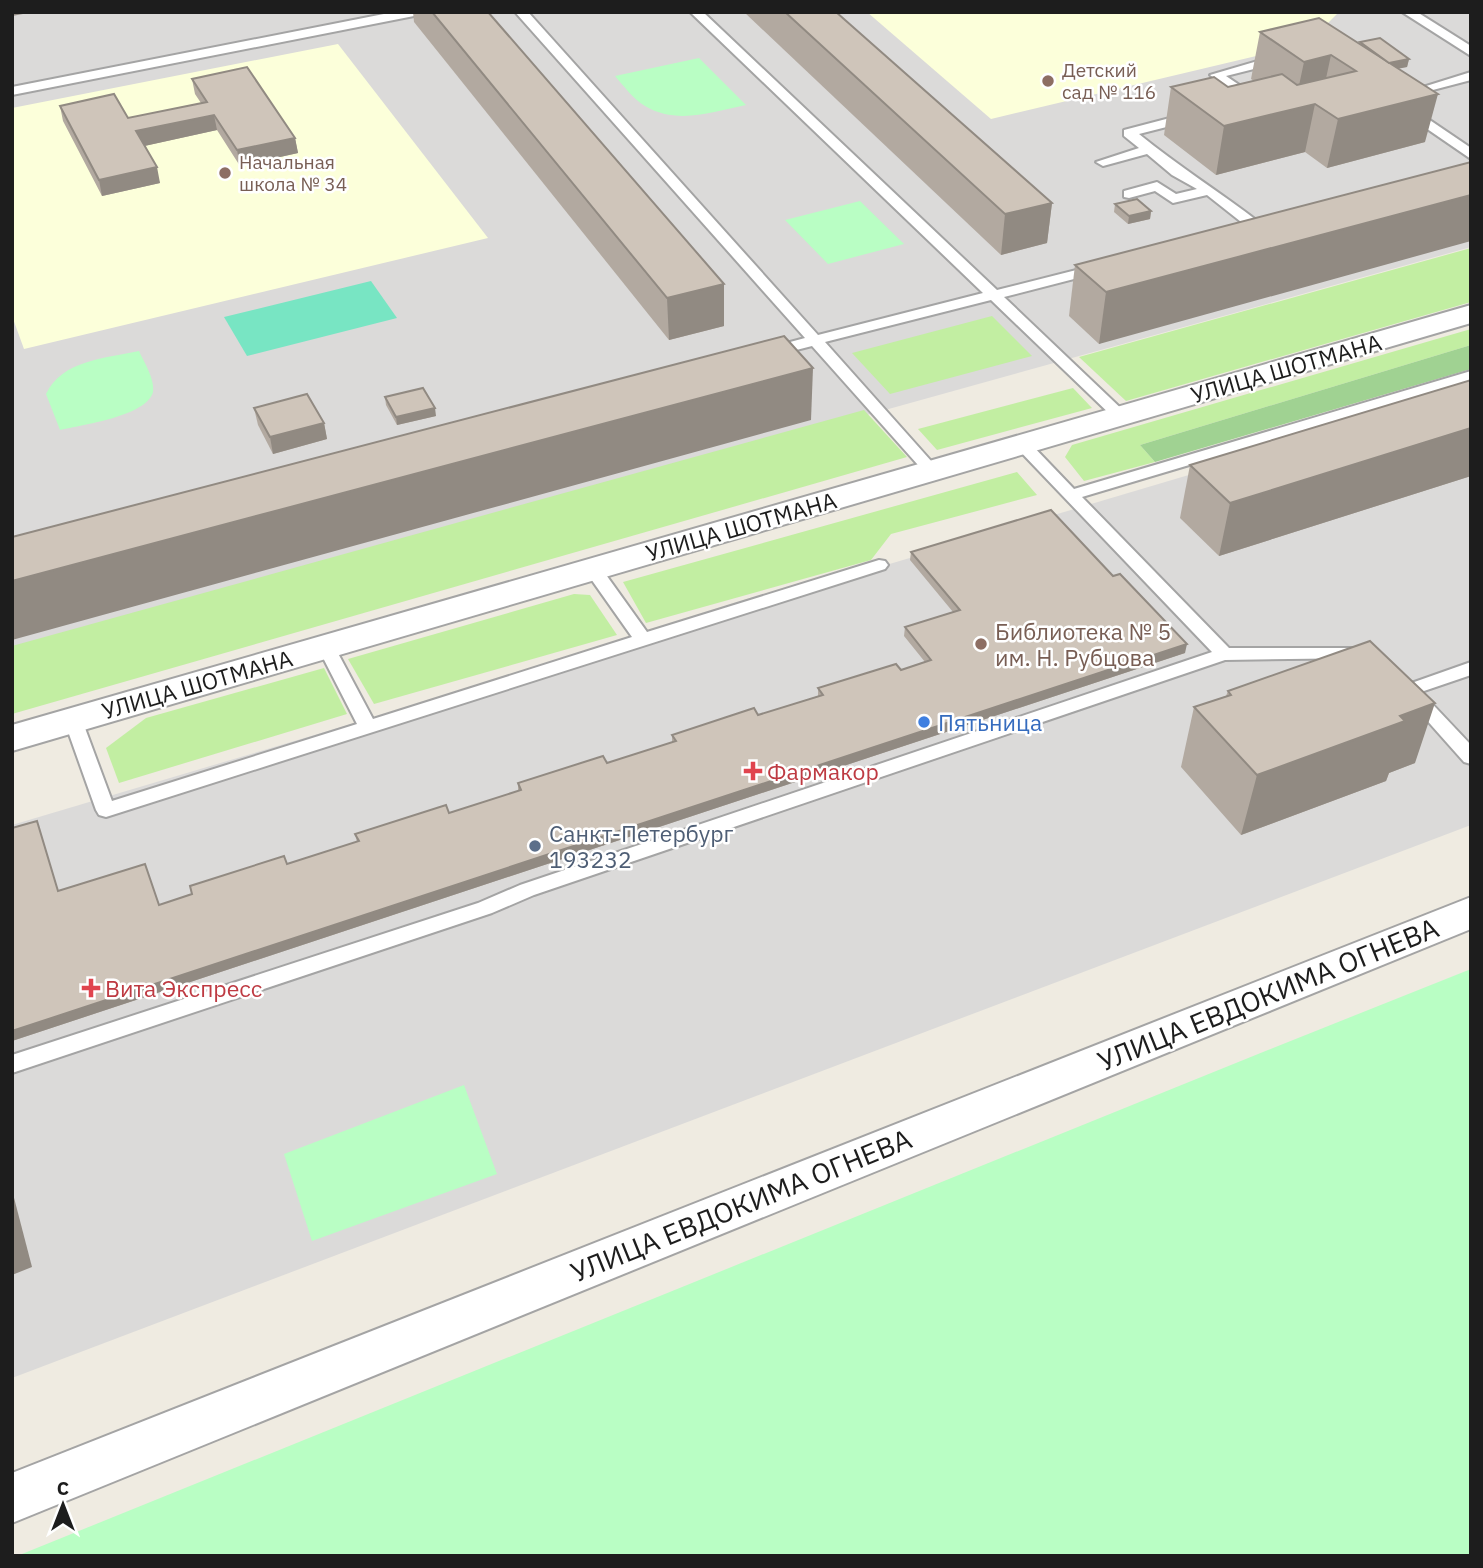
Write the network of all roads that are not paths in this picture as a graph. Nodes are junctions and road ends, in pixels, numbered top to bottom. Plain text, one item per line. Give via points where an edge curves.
1 (414, 12) edge
2 (521, 12) edge
3 (696, 12) edge
4 (1408, 12) edge
5 (1471, 52) edge
6 (1290, 56) edge
7 (1471, 76) edge
8 (1429, 87) edge
9 (12, 91) edge
10 (1399, 103) edge
11 (1230, 106) edge
12 (1208, 113) edge
13 (1150, 149) junction
14 (1471, 155) edge
15 (1103, 162) dead end
16 (1209, 190) junction
17 (1129, 194) dead end
18 (1255, 226) edge
19 (1117, 263) edge
20 (995, 296) junction
21 (1471, 314) edge
22 (817, 340) junction
23 (752, 357) edge
24 (1471, 376) edge
25 (1121, 416) junction
26 (1022, 444) junction
27 (932, 471) junction
28 (1071, 495) junction
29 (879, 565) dead end
30 (593, 569) junction
31 (643, 640) junction
32 (326, 646) junction
33 (1224, 654) junction
34 (1380, 663) edge
35 (1471, 668) edge
36 (73, 720) junction
37 (368, 727) junction
38 (12, 738) edge
39 (1471, 757) edge
40 (1471, 912) edge
41 (12, 1064) edge
42 (12, 1498) edge

1 - 9 lane
2 - 22 lane
3 - 20 lane
4 - 5 lane
6 - 11 lane via 1216,75 1249,98
7 - 8 lane
10 - 14 lane
12 - 13 lane via 1129,132
13 - 15 lane
13 - 16 lane
16 - 17 lane via 1173,199 1157,187
16 - 18 lane
19 - 20 lane
20 - 22 lane
20 - 25 lane
21 - 25 street, УЛИЦА ШОТМАНА
22 - 23 lane
22 - 27 lane
24 - 28 lane
25 - 26 street, УЛИЦА ШОТМАНА
26 - 27 street, УЛИЦА ШОТМАНА
26 - 28 lane
27 - 30 street, УЛИЦА ШОТМАНА
28 - 33 lane
29 - 31 lane
30 - 31 lane
30 - 32 street, УЛИЦА ШОТМАНА
31 - 37 lane
32 - 36 street, УЛИЦА ШОТМАНА
32 - 37 lane
33 - 34 lane via 1371,654
33 - 41 lane via 485,908
35 - 39 lane via 1404,686
36 - 37 lane via 106,810
36 - 38 street, УЛИЦА ШОТМАНА
40 - 42 street, УЛИЦА ЕВДОКИМА ОГНЕВА

